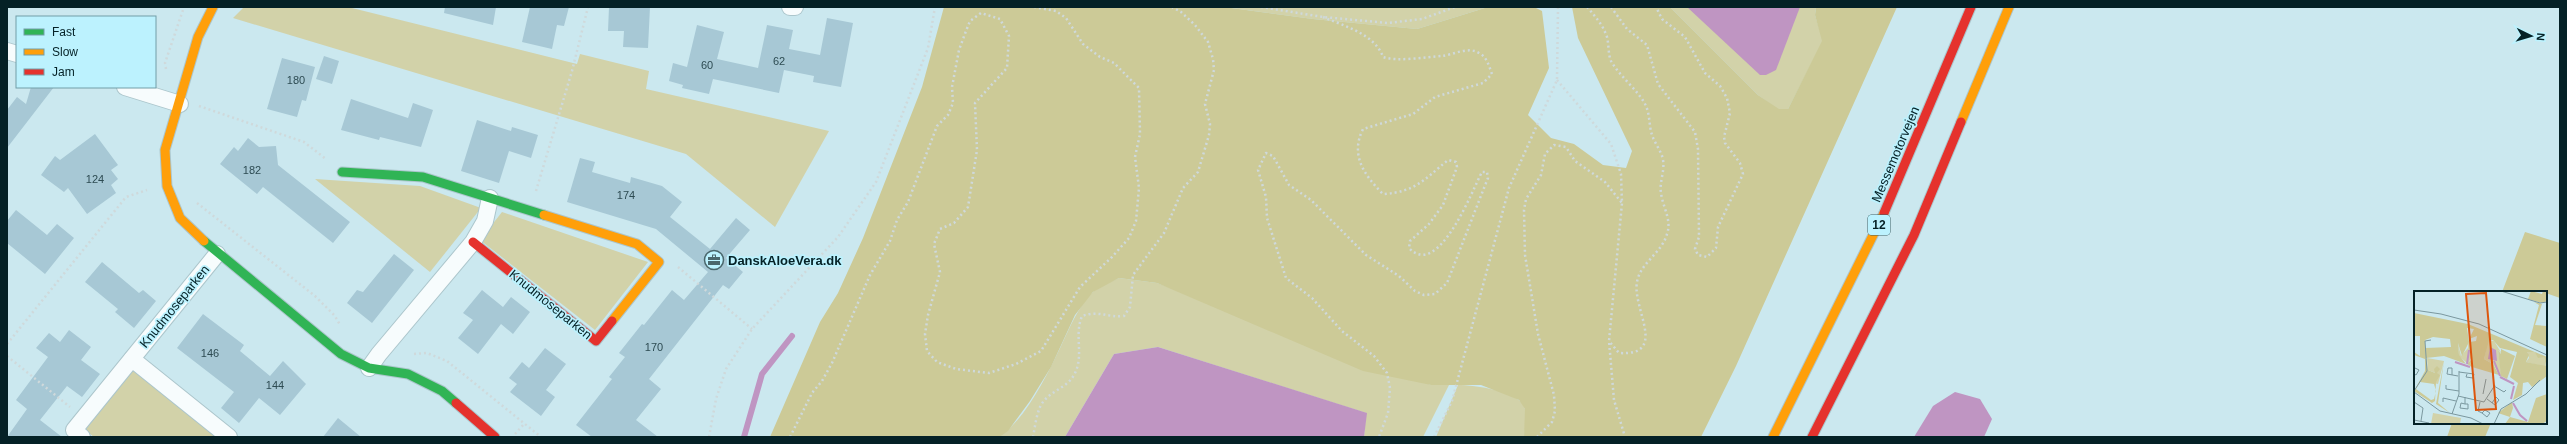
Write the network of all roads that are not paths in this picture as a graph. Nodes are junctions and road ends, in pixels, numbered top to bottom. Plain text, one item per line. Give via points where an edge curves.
1 (213, 7) edge
2 (790, 7) edge
3 (795, 7) edge
4 (1971, 7) edge
5 (2008, 7) edge
6 (128, 88) edge
7 (180, 104) junction
8 (342, 172) road end
9 (490, 198) junction
10 (473, 242) junction
11 (217, 254) junction
12 (132, 358) junction
13 (369, 368) junction
14 (78, 434) edge
15 (229, 437) edge
16 (495, 437) edge
17 (1773, 437) edge
18 (1812, 437) edge

1 - 7 main road, Knudmoseparken via 198,38
2 - 3 street
4 - 17 main road, Messemotorvejen / 12 via 1882,219
5 - 18 main road via 1914,235
6 - 7 street
7 - 11 main road, Knudmoseparken via 165,150 167,186 180,218
8 - 9 main road via 423,178
9 - 10 street via 485,221
9 - 10 main road, Knudmoseparken via 637,244 659,262 596,341
10 - 13 street
11 - 12 street, Knudmoseparken
11 - 13 main road, Knudmoseparken via 341,354
12 - 14 street, Knudmoseparken
12 - 15 street, Knudmoseparken
13 - 16 main road, Knudmoseparken via 408,374 442,391

